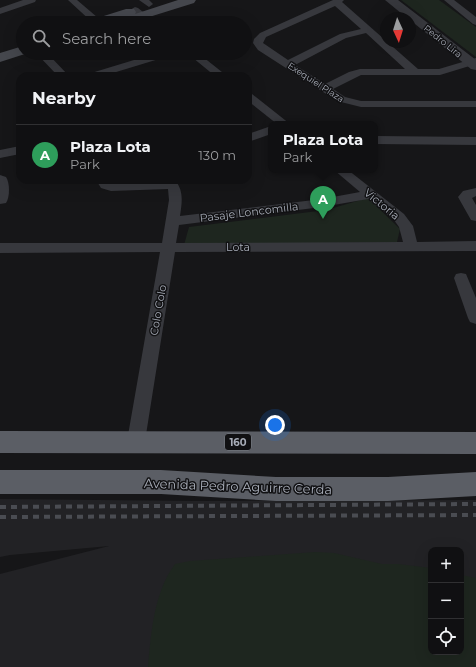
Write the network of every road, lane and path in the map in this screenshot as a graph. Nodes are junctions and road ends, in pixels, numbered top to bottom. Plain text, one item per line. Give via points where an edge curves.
1 (32, 0) edge
2 (72, 0) edge
3 (190, 0) edge
4 (392, 0) edge
5 (448, 0) edge
6 (338, 1) edge
7 (147, 9) edge
8 (0, 10) edge
9 (90, 16) edge
10 (122, 16) edge
11 (132, 16) edge
12 (476, 22) edge
13 (368, 30) junction
14 (16, 46) edge
15 (0, 52) edge
16 (16, 52) edge
17 (0, 58) edge
18 (48, 60) edge
19 (145, 60) edge
20 (201, 60) edge
21 (288, 64) junction
22 (474, 64) edge
23 (60, 72) edge
24 (105, 72) edge
25 (217, 72) edge
26 (415, 72) junction
27 (324, 88) junction
28 (252, 99) edge
29 (476, 104) edge
30 (280, 121) edge
31 (268, 131) edge
32 (252, 137) edge
33 (378, 140) edge
34 (476, 141) edge
35 (16, 151) edge
36 (0, 154) edge
37 (344, 173) edge
38 (0, 180) edge
39 (105, 184) edge
40 (146, 184) edge
41 (171, 184) edge
42 (476, 192) edge
43 (371, 194) junction
44 (0, 199) edge
45 (476, 217) edge
46 (173, 221) junction
47 (476, 246) edge
48 (412, 247) junction
49 (0, 248) edge
50 (169, 248) junction
51 (461, 278) dead end
52 (476, 318) edge
53 (136, 441) junction
54 (0, 442) edge
55 (476, 443) edge
56 (0, 482) edge
57 (476, 484) edge

1 - 8 street
2 - 9 street
3 - 7 main road
4 - 22 street, Pedro Lira
5 - 12 street
6 - 13 street
6 - 21 street, Exequiel Plaza via 259,39 258,43 262,48
7 - 10 main road
7 - 11 main road
13 - 21 street via 343,36
13 - 26 street
14 - 15 main road
16 - 17 main road
18 - 23 street
19 - 24 street
20 - 25 street
21 - 27 street, Exequiel Plaza
22 - 26 street via 445,71
26 - 27 street via 360,72
27 - 29 street, Exequiel Plaza via 341,100 355,104
28 - 30 street
31 - 32 street
33 - 34 street
35 - 36 street
37 - 43 street, Victoria
38 - 44 street
39 - 40 street via 111,187
41 - 46 street, Colo Colo via 176,196
42 - 45 street via 465,197
43 - 46 street, Pasaje Loncomilla via 322,203
43 - 48 street, Victoria via 403,221
46 - 50 street, Colo Colo
47 - 48 street, Lota
48 - 50 street, Lota
49 - 50 street, Lota
50 - 53 street, Colo Colo
51 - 52 street
53 - 54 highway, 160
53 - 55 highway, 160
56 - 57 highway, Avenida Pedro Aguirre Cerda via 161,482 276,489 388,489

